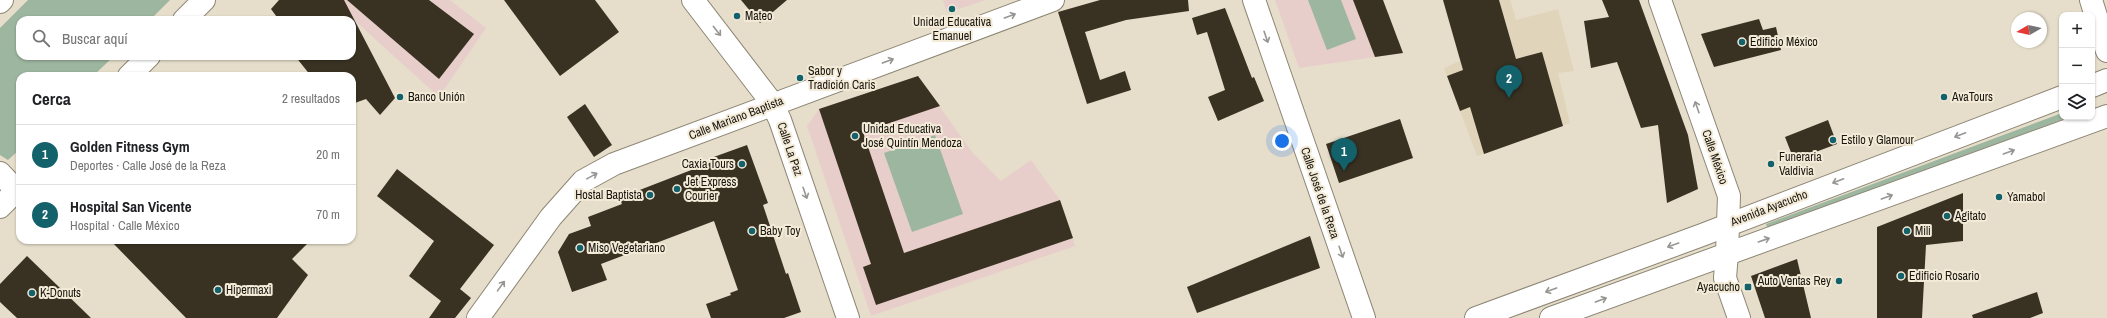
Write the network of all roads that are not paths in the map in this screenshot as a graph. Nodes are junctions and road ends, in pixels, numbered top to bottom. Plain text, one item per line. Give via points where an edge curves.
1 (2, 0) edge
2 (204, 0) edge
3 (693, 0) edge
4 (1053, 0) edge
5 (1254, 0) edge
6 (1660, 0) edge
7 (2091, 0) edge
8 (0, 2) edge
9 (188, 16) edge
10 (2107, 51) edge
11 (145, 60) edge
12 (133, 72) edge
13 (2107, 80) edge
14 (2095, 85) edge
15 (2059, 98) edge
16 (772, 103) junction
17 (2107, 116) edge
18 (0, 173) edge
19 (16, 187) edge
20 (16, 191) edge
21 (0, 207) edge
22 (1728, 224) junction
23 (1727, 253) junction
24 (478, 318) edge
25 (848, 318) edge
26 (1364, 318) edge
27 (1476, 318) edge
28 (1551, 318) edge
29 (1739, 318) edge

1 - 8 main road
2 - 9 main road
3 -> 16 main road, Calle La Paz
16 -> 4 main road, Calle Mariano Baptista
5 -> 26 main road, Calle José de la Reza
22 -> 6 main road, Calle México via 1728,196
7 - 10 main road
11 - 12 main road
13 - 14 main road
15 -> 22 main road, Avenida Ayacucho
24 -> 16 main road, Calle Mariano Baptista via 551,217 583,181 614,164
16 -> 25 main road, Calle La Paz
23 -> 17 main road
18 - 19 main road
20 - 21 main road
22 - 23 main road, Calle México
22 -> 27 main road, Avenida Ayacucho
28 -> 23 main road
23 - 29 main road, Calle México via 1725,278

